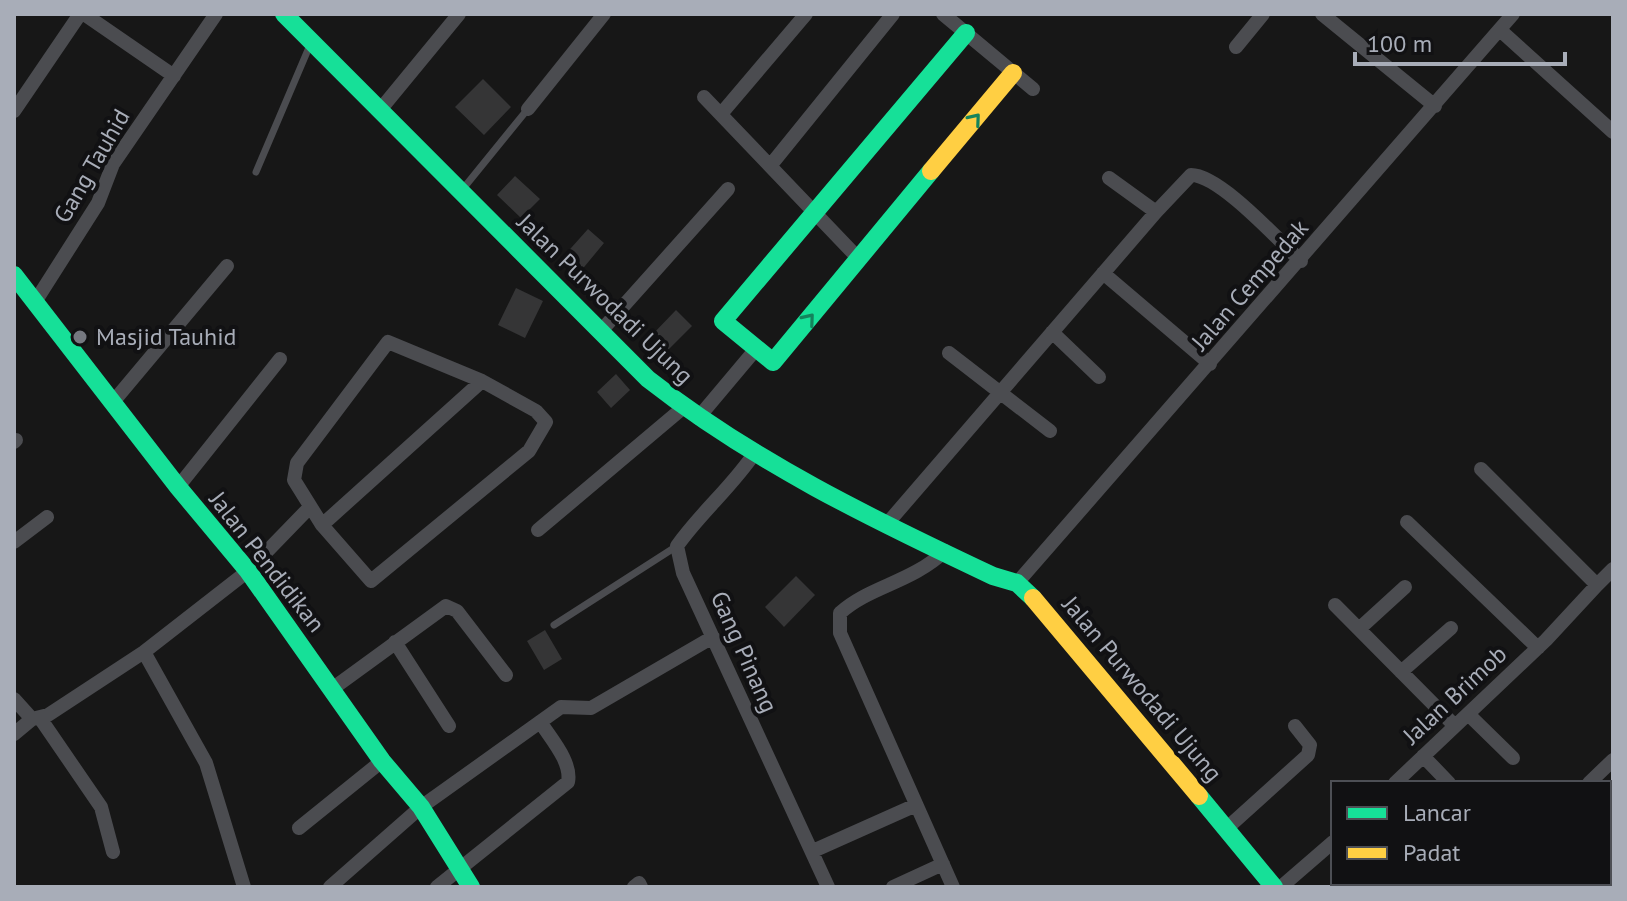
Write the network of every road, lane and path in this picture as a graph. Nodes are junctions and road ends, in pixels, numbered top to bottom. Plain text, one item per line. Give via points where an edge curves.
1 (82, 14) edge
2 (216, 14) edge
3 (284, 14) edge
4 (459, 14) edge
5 (604, 14) edge
6 (806, 14) edge
7 (893, 14) edge
8 (943, 14) edge
9 (1263, 14) edge
10 (1322, 14) edge
11 (1513, 14) edge
12 (1500, 30) junction
13 (966, 33) junction
14 (312, 42) junction
15 (1236, 47) dead end
16 (1013, 73) junction
17 (174, 76) junction
18 (1033, 89) dead end
19 (704, 97) dead end
20 (1435, 106) junction
21 (15, 108) edge
22 (528, 109) joint
23 (380, 110) junction
24 (721, 114) junction
25 (1613, 132) edge
26 (770, 166) junction
27 (256, 172) dead end
28 (1109, 178) dead end
29 (728, 189) dead end
30 (460, 191) junction
31 (815, 212) junction
32 (1156, 212) junction
33 (859, 259) junction
34 (1301, 261) junction
35 (227, 266) dead end
36 (1103, 273) junction
37 (14, 275) edge
38 (35, 302) junction
39 (601, 331) junction
40 (1052, 332) junction
41 (756, 349) junction
42 (949, 353) dead end
43 (280, 359) dead end
44 (1210, 364) junction
45 (1099, 377) dead end
46 (482, 381) junction
47 (999, 392) junction
48 (113, 402) junction
49 (691, 412) junction
50 (1050, 431) dead end
51 (756, 451) junction
52 (1481, 469) dead end
53 (178, 487) junction
54 (310, 507) junction
55 (47, 517) dead end
56 (1407, 522) dead end
57 (322, 525) junction
58 (886, 525) junction
59 (538, 530) dead end
60 (14, 542) edge
61 (677, 546) junction
62 (945, 551) junction
63 (1613, 569) edge
64 (248, 571) junction
65 (1017, 583) junction
66 (1597, 585) junction
67 (1405, 587) dead end
68 (1335, 605) dead end
69 (554, 625) dead end
70 (1451, 628) dead end
71 (1359, 629) junction
72 (713, 637) junction
73 (395, 642) junction
74 (1542, 644) junction
75 (144, 652) junction
76 (1401, 672) junction
77 (506, 675) dead end
78 (332, 689) junction
79 (14, 699) edge
80 (1468, 714) junction
81 (36, 719) junction
82 (541, 723) junction
83 (449, 726) dead end
84 (1295, 726) dead end
85 (1455, 726) junction
86 (14, 734) edge
87 (1423, 756) junction
88 (1513, 758) dead end
89 (1613, 760) edge
90 (382, 761) junction
91 (1397, 781) edge
92 (1447, 781) edge
93 (1591, 781) edge
94 (916, 805) junction
95 (421, 807) junction
96 (299, 828) dead end
97 (1226, 829) junction
98 (1331, 844) edge
99 (813, 851) junction
100 (113, 852) dead end
101 (943, 864) junction
102 (459, 871) junction
103 (244, 887) edge
104 (330, 887) edge
105 (437, 887) edge
106 (471, 887) edge
107 (634, 887) edge
108 (641, 887) edge
109 (828, 887) edge
110 (893, 887) edge
111 (953, 887) edge
112 (1274, 887) edge
113 (1281, 887) edge

1 - 17 street
1 - 21 street
2 - 17 street, Gang Tauhid
3 - 14 street, Jalan Purwodadi Ujung
4 - 23 street
5 - 22 street
6 - 24 street
7 - 26 street
8 - 13 street
9 - 15 street
10 - 20 street
11 - 12 street, Jalan Cempedak
12 - 20 street, Jalan Cempedak
12 - 25 street
13 - 16 street
13 - 31 street
14 - 23 street, Jalan Purwodadi Ujung
14 - 27 lane
16 - 18 street
33 -> 16 street
17 - 38 street, Gang Tauhid via 113,164 98,203
19 - 24 street
20 - 34 street, Jalan Cempedak
22 - 30 lane
23 - 30 street, Jalan Purwodadi Ujung
24 - 26 street
26 - 31 street
28 - 32 street
29 - 39 street
30 - 39 street, Jalan Purwodadi Ujung
31 - 33 street
31 - 41 street via 723,321
32 - 34 street via 1182,182 1198,175 1230,196
32 - 36 street
41 -> 33 street via 773,362
34 - 44 street, Jalan Cempedak
35 - 48 street
36 - 40 street
36 - 44 street
37 - 38 street, Jalan Pendidikan
38 - 48 street, Jalan Pendidikan
39 - 49 street, Jalan Purwodadi Ujung via 648,379
40 - 45 street
40 - 47 street
41 - 49 street
42 - 47 street
43 - 53 street
44 - 65 street, Jalan Cempedak
46 - 54 street via 388,342 297,463 294,480
46 - 57 street
46 - 57 street via 546,422 529,451 371,581
47 - 50 street
47 - 58 street
48 - 53 street, Jalan Pendidikan
49 - 51 street, Jalan Purwodadi Ujung
49 - 59 street
51 - 58 street, Jalan Purwodadi Ujung via 840,504
51 - 61 street
52 - 66 street
53 - 64 street, Jalan Pendidikan
54 - 57 street
54 - 64 street
55 - 60 street
56 - 74 street
58 - 62 street, Jalan Purwodadi Ujung
61 - 69 lane
61 - 72 street, Gang Pinang via 683,573
62 - 65 street, Jalan Purwodadi Ujung
62 - 94 street via 910,578 852,602 840,613 840,633
63 - 66 street, Jalan Brimob
64 - 75 street
64 - 78 street, Jalan Pendidikan
65 - 97 street, Jalan Purwodadi Ujung via 1046,610
66 - 74 street, Jalan Brimob
67 - 71 street
68 - 71 street
70 - 76 street
71 - 76 street
72 - 82 street via 591,708 561,707
72 - 99 street, Gang Pinang
73 - 77 street via 451,607
73 - 78 street
73 - 83 street
74 - 80 street, Jalan Brimob
75 - 81 street
75 - 103 street via 206,763
76 - 85 street
78 - 90 street, Jalan Pendidikan
79 - 81 street
80 - 85 street, Jalan Brimob
80 - 88 street
81 - 86 street
81 - 100 street via 101,807
82 - 95 street
82 - 102 street via 563,758 568,782
84 - 97 street via 1310,745 1308,755
85 - 87 street, Jalan Brimob
87 - 91 street, Jalan Brimob
87 - 92 street
89 - 93 street
90 - 95 street, Jalan Pendidikan
90 - 96 street
94 - 99 street
94 - 101 street
95 - 102 street, Jalan Pendidikan
95 - 104 street
97 - 112 street, Jalan Purwodadi Ujung
98 - 113 street
99 - 109 street, Gang Pinang
101 - 110 street
101 - 111 street
102 - 105 street
102 - 106 street, Jalan Pendidikan
107 - 108 street

